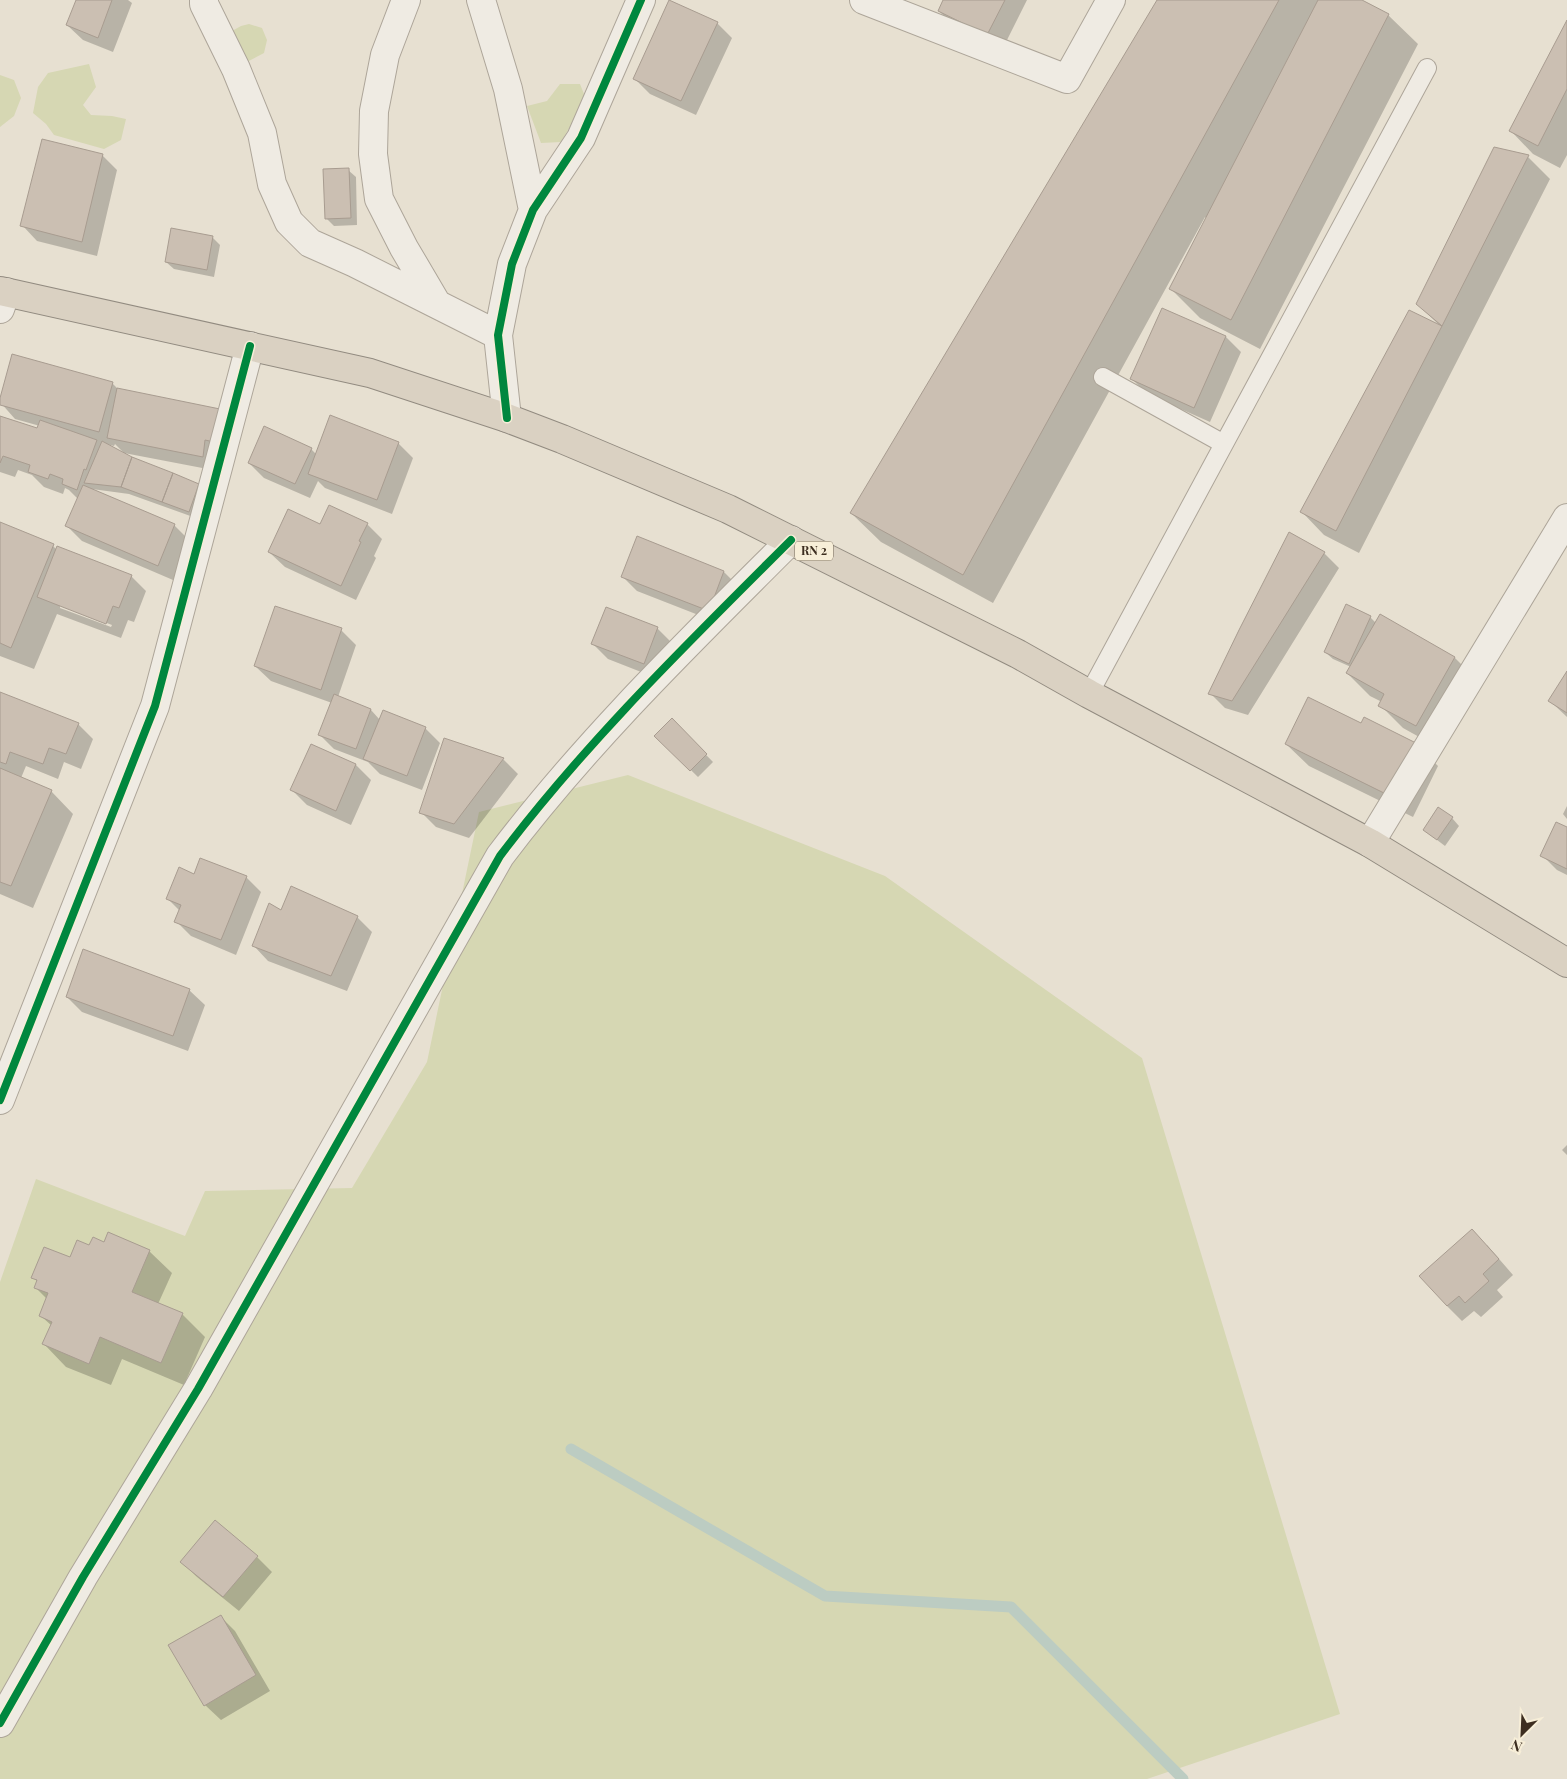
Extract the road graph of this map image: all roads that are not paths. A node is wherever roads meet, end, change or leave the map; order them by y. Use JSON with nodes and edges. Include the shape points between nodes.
{"nodes":[{"id":1,"x":204,"y":0,"type":"edge"},
{"id":2,"x":406,"y":0,"type":"edge"},
{"id":3,"x":481,"y":0,"type":"edge"},
{"id":4,"x":641,"y":0,"type":"edge"},
{"id":5,"x":864,"y":0,"type":"edge"},
{"id":6,"x":1111,"y":0,"type":"edge"},
{"id":7,"x":1427,"y":68,"type":"dead end"},
{"id":8,"x":533,"y":210,"type":"junction"},
{"id":9,"x":2,"y":297,"type":"edge"},
{"id":10,"x":436,"y":304,"type":"junction"},
{"id":11,"x":498,"y":334,"type":"junction"},
{"id":12,"x":250,"y":346,"type":"junction"},
{"id":13,"x":1103,"y":377,"type":"dead end"},
{"id":14,"x":507,"y":418,"type":"junction"},
{"id":15,"x":1224,"y":444,"type":"junction"},
{"id":16,"x":1567,"y":518,"type":"edge"},
{"id":17,"x":791,"y":540,"type":"junction"},
{"id":18,"x":1089,"y":694,"type":"junction"},
{"id":19,"x":1370,"y":843,"type":"junction"},
{"id":20,"x":1567,"y":963,"type":"edge"},
{"id":21,"x":0,"y":1100,"type":"edge"},
{"id":22,"x":0,"y":1723,"type":"edge"}],
"edges":[{"from":1,"to":10,"type":"street","via":[[262,133],[272,184],[290,222],[310,243]]},
{"from":2,"to":10,"type":"street","via":[[385,55],[374,111],[373,154],[379,199]]},
{"from":3,"to":8,"type":"street","via":[[508,89]]},
{"from":4,"to":8,"type":"street","via":[[581,138]]},
{"from":5,"to":6,"type":"street","via":[[1067,79]]},
{"from":7,"to":15,"type":"lane"},
{"from":8,"to":11,"type":"street","via":[[512,264]]},
{"from":9,"to":12,"type":"highway","number":"RN 2"},
{"from":10,"to":11,"type":"street"},
{"from":11,"to":14,"type":"street"},
{"from":12,"to":14,"type":"highway","number":"RN 2","via":[[370,373]]},
{"from":12,"to":21,"type":"street","via":[[155,706]]},
{"from":13,"to":15,"type":"lane"},
{"from":14,"to":17,"type":"highway","number":"RN 2","via":[[562,438]]},
{"from":15,"to":18,"type":"lane"},
{"from":16,"to":19,"type":"street"},
{"from":17,"to":18,"type":"highway","number":"RN 2","via":[[1018,654]]},
{"from":17,"to":22,"type":"street","via":[[552,789],[500,856],[198,1389],[82,1577]]},
{"from":18,"to":19,"type":"highway","number":"RN 2"},
{"from":19,"to":20,"type":"highway","number":"RN 2"}]}
